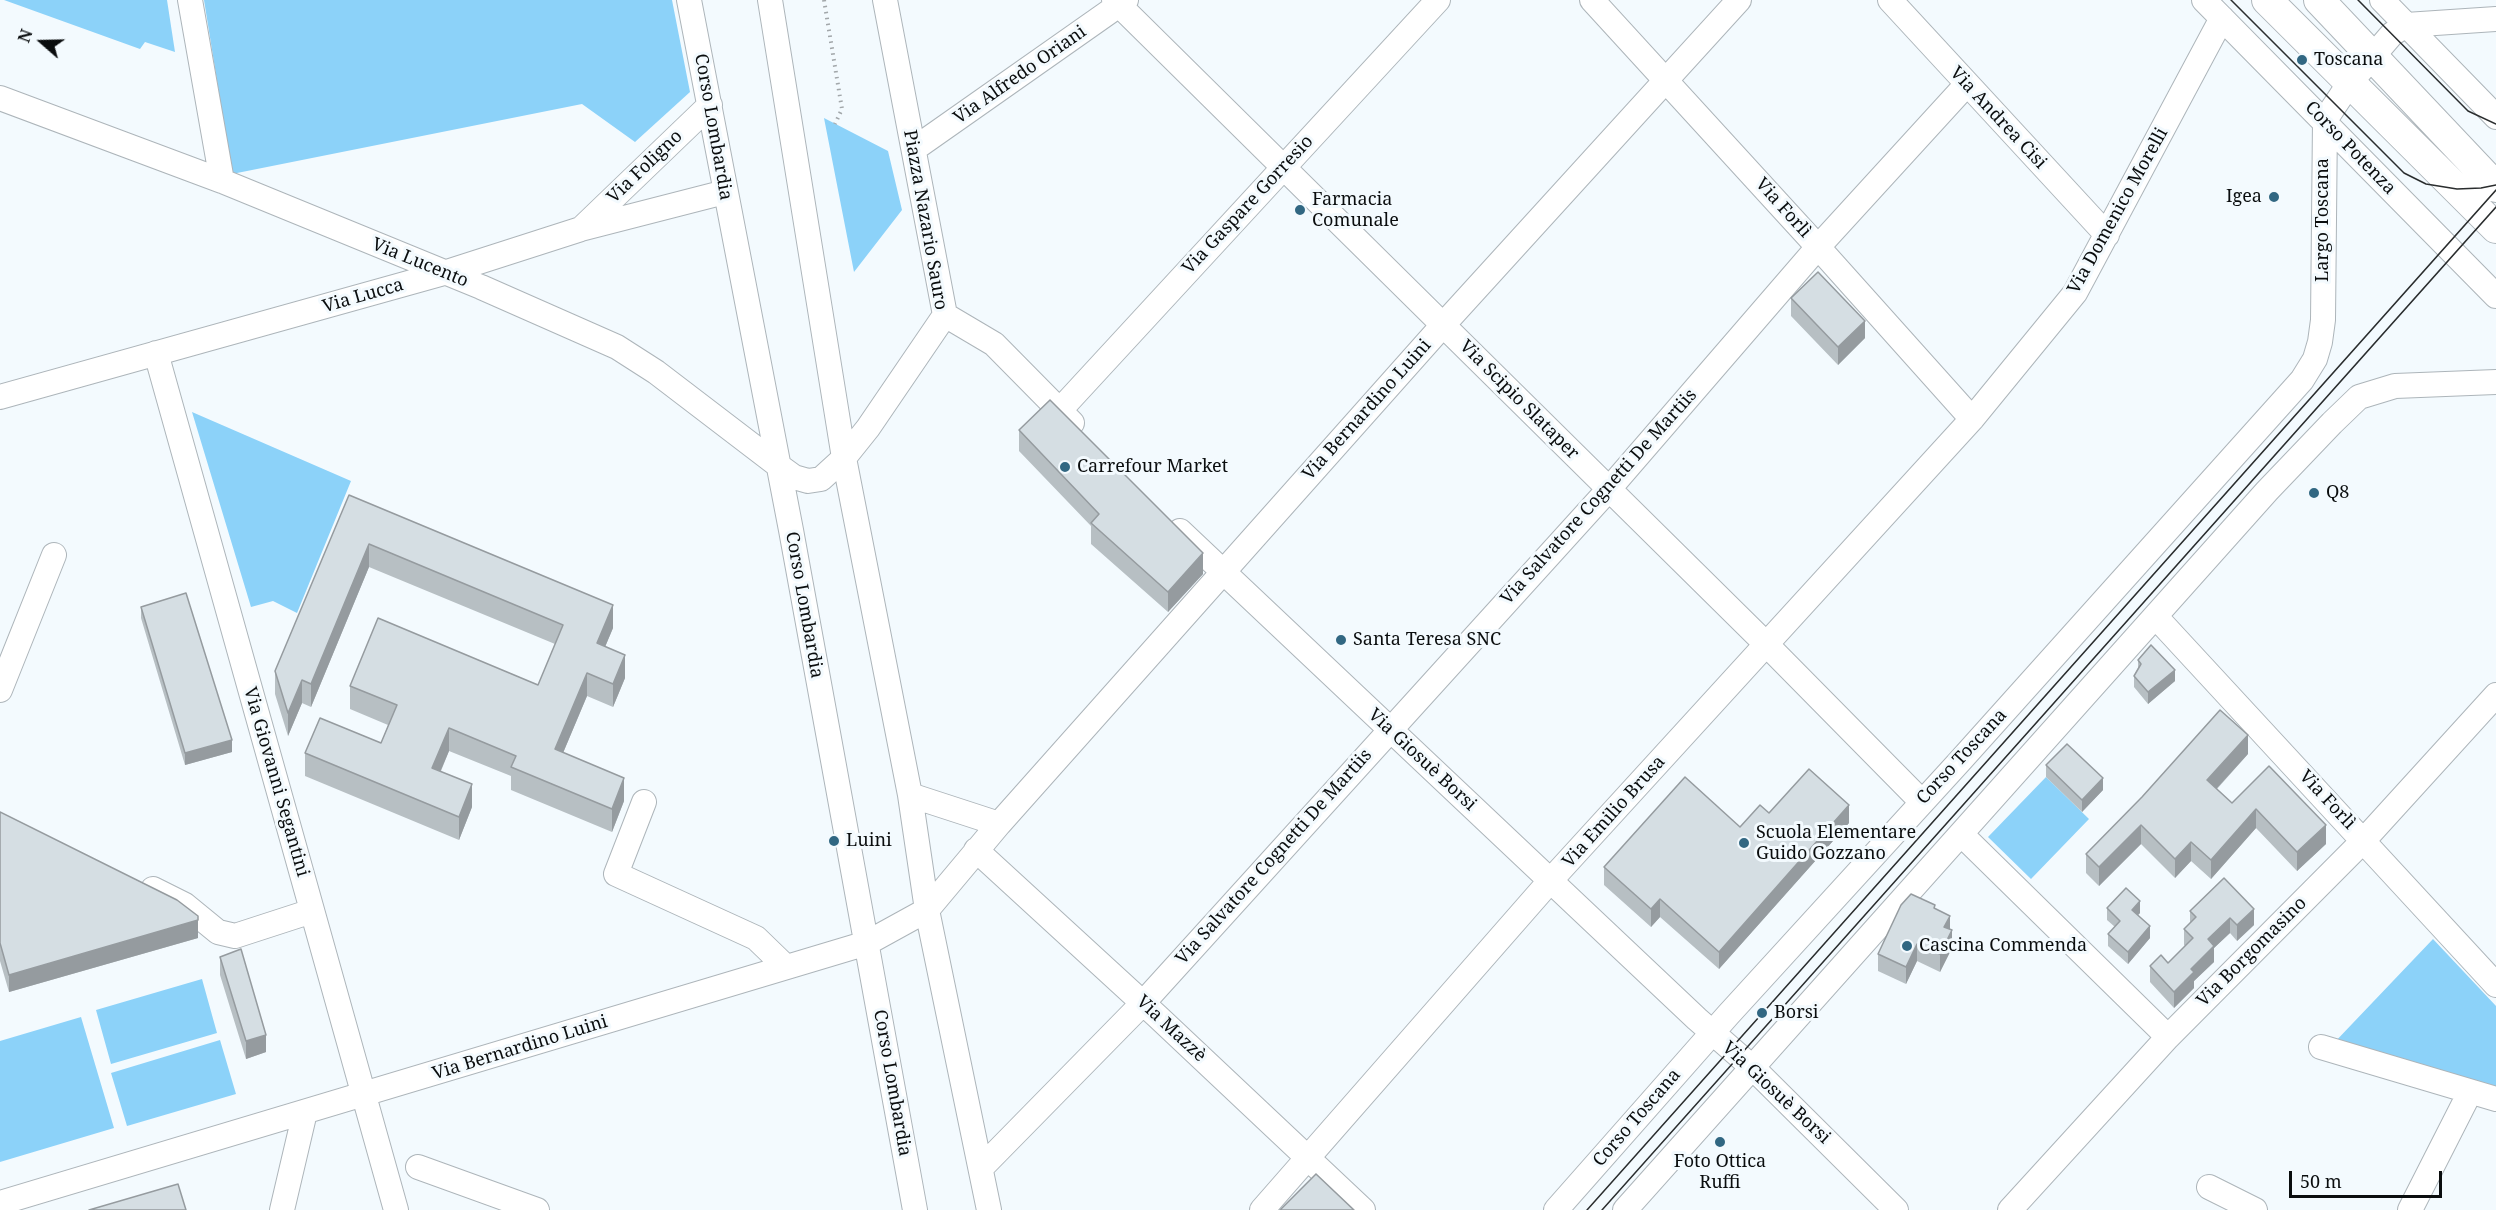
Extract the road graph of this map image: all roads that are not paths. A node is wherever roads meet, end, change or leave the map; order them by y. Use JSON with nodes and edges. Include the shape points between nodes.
{"nodes":[{"id":1,"x":190,"y":0,"type":"edge"},
{"id":2,"x":689,"y":0,"type":"edge"},
{"id":3,"x":770,"y":0,"type":"edge"},
{"id":4,"x":885,"y":0,"type":"edge"},
{"id":5,"x":1438,"y":0,"type":"edge"},
{"id":6,"x":1592,"y":0,"type":"edge"},
{"id":7,"x":1739,"y":0,"type":"edge"},
{"id":8,"x":1890,"y":0,"type":"edge"},
{"id":9,"x":2204,"y":0,"type":"edge"},
{"id":10,"x":2267,"y":0,"type":"edge"},
{"id":11,"x":2319,"y":0,"type":"edge"},
{"id":12,"x":2382,"y":0,"type":"edge"},
{"id":13,"x":1120,"y":2,"type":"edge"},
{"id":14,"x":2222,"y":18,"type":"junction"},
{"id":15,"x":2496,"y":19,"type":"edge"},
{"id":16,"x":2406,"y":25,"type":"junction"},
{"id":17,"x":2373,"y":55,"type":"junction"},
{"id":18,"x":1666,"y":80,"type":"junction"},
{"id":19,"x":1967,"y":84,"type":"junction"},
{"id":20,"x":2349,"y":84,"type":"junction"},
{"id":21,"x":0,"y":98,"type":"edge"},
{"id":22,"x":710,"y":105,"type":"junction"},
{"id":23,"x":2496,"y":117,"type":"edge"},
{"id":24,"x":2325,"y":120,"type":"junction"},
{"id":25,"x":914,"y":149,"type":"junction"},
{"id":26,"x":1283,"y":166,"type":"junction"},
{"id":27,"x":222,"y":181,"type":"junction"},
{"id":28,"x":2496,"y":187,"type":"edge"},
{"id":29,"x":724,"y":192,"type":"junction"},
{"id":30,"x":2496,"y":228,"type":"edge"},
{"id":31,"x":581,"y":229,"type":"junction"},
{"id":32,"x":2107,"y":235,"type":"junction"},
{"id":33,"x":1818,"y":247,"type":"junction"},
{"id":34,"x":444,"y":273,"type":"junction"},
{"id":35,"x":2496,"y":296,"type":"edge"},
{"id":36,"x":945,"y":315,"type":"junction"},
{"id":37,"x":2323,"y":320,"type":"joint"},
{"id":38,"x":1443,"y":325,"type":"junction"},
{"id":39,"x":617,"y":347,"type":"joint"},
{"id":40,"x":156,"y":353,"type":"junction"},
{"id":41,"x":2496,"y":382,"type":"edge"},
{"id":42,"x":0,"y":397,"type":"edge"},
{"id":43,"x":1060,"y":410,"type":"junction"},
{"id":44,"x":1972,"y":419,"type":"junction"},
{"id":45,"x":1084,"y":435,"type":"edge"},
{"id":46,"x":844,"y":458,"type":"junction"},
{"id":47,"x":779,"y":466,"type":"junction"},
{"id":48,"x":1609,"y":489,"type":"junction"},
{"id":49,"x":1166,"y":516,"type":"edge"},
{"id":50,"x":54,"y":555,"type":"dead end"},
{"id":51,"x":1222,"y":573,"type":"junction"},
{"id":52,"x":2156,"y":617,"type":"junction"},
{"id":53,"x":1767,"y":645,"type":"junction"},
{"id":54,"x":0,"y":690,"type":"edge"},
{"id":55,"x":2496,"y":695,"type":"edge"},
{"id":56,"x":1389,"y":729,"type":"junction"},
{"id":57,"x":910,"y":795,"type":"junction"},
{"id":58,"x":644,"y":802,"type":"dead end"},
{"id":59,"x":1922,"y":802,"type":"junction"},
{"id":60,"x":999,"y":824,"type":"junction"},
{"id":61,"x":1960,"y":834,"type":"junction"},
{"id":62,"x":2364,"y":840,"type":"junction"},
{"id":63,"x":976,"y":850,"type":"junction"},
{"id":64,"x":134,"y":879,"type":"edge"},
{"id":65,"x":1550,"y":881,"type":"junction"},
{"id":66,"x":927,"y":910,"type":"junction"},
{"id":67,"x":312,"y":911,"type":"junction"},
{"id":68,"x":867,"y":943,"type":"junction"},
{"id":69,"x":786,"y":967,"type":"junction"},
{"id":70,"x":2496,"y":985,"type":"edge"},
{"id":71,"x":1143,"y":1003,"type":"junction"},
{"id":72,"x":1712,"y":1033,"type":"junction"},
{"id":73,"x":2168,"y":1037,"type":"junction"},
{"id":74,"x":2321,"y":1047,"type":"dead end"},
{"id":75,"x":1753,"y":1068,"type":"junction"},
{"id":76,"x":2470,"y":1092,"type":"junction"},
{"id":77,"x":364,"y":1095,"type":"junction"},
{"id":78,"x":2496,"y":1099,"type":"edge"},
{"id":79,"x":305,"y":1112,"type":"junction"},
{"id":80,"x":1308,"y":1159,"type":"junction"},
{"id":81,"x":418,"y":1167,"type":"dead end"},
{"id":82,"x":981,"y":1168,"type":"junction"},
{"id":83,"x":2209,"y":1187,"type":"dead end"},
{"id":84,"x":0,"y":1203,"type":"edge"},
{"id":85,"x":2415,"y":1208,"type":"edge"},
{"id":86,"x":282,"y":1210,"type":"edge"},
{"id":87,"x":396,"y":1210,"type":"edge"},
{"id":88,"x":537,"y":1210,"type":"edge"},
{"id":89,"x":915,"y":1210,"type":"edge"},
{"id":90,"x":989,"y":1210,"type":"edge"},
{"id":91,"x":1262,"y":1210,"type":"edge"},
{"id":92,"x":1363,"y":1210,"type":"edge"},
{"id":93,"x":1556,"y":1210,"type":"edge"},
{"id":94,"x":1625,"y":1210,"type":"edge"},
{"id":95,"x":1896,"y":1210,"type":"edge"},
{"id":96,"x":2010,"y":1210,"type":"edge"},
{"id":97,"x":2254,"y":1210,"type":"edge"}],
"edges":[{"from":1,"to":27,"type":"street"},
{"from":2,"to":22,"type":"street","name":"Corso Lombardia"},
{"from":3,"to":46,"type":"street"},
{"from":4,"to":25,"type":"street","name":"Piazza Nazario Sauro"},
{"from":5,"to":26,"type":"street","name":"Via Gaspare Gorresio"},
{"from":6,"to":18,"type":"street","name":"Via Forlì"},
{"from":7,"to":18,"type":"street","name":"Via Bernardino Luini"},
{"from":8,"to":19,"type":"street","name":"Via Andrea Cisi"},
{"from":9,"to":14,"type":"street","name":"Corso Potenza"},
{"from":10,"to":20,"type":"main road"},
{"from":11,"to":17,"type":"main road"},
{"from":12,"to":16,"type":"street"},
{"from":13,"to":25,"type":"street","name":"Via Alfredo Oriani"},
{"from":13,"to":26,"type":"street","name":"Via Scipio Slataper"},
{"from":14,"to":24,"type":"street","name":"Corso Potenza"},
{"from":14,"to":32,"type":"street","name":"Via Domenico Morelli"},
{"from":15,"to":16,"type":"street"},
{"from":16,"to":17,"type":"street","via":[[2391,34]]},
{"from":16,"to":23,"type":"street"},
{"from":17,"to":20,"type":"street"},
{"from":17,"to":28,"type":"main road"},
{"from":18,"to":33,"type":"street","name":"Via Forlì"},
{"from":18,"to":38,"type":"street","name":"Via Bernardino Luini"},
{"from":19,"to":32,"type":"street","name":"Via Andrea Cisi"},
{"from":19,"to":33,"type":"street","name":"Via Salvatore Cognetti De Martiis"},
{"from":20,"to":24,"type":"street"},
{"from":20,"to":30,"type":"main road"},
{"from":21,"to":27,"type":"street","name":"Via Lucento"},
{"from":22,"to":29,"type":"street","name":"Corso Lombardia"},
{"from":22,"to":31,"type":"street","name":"Via Foligno"},
{"from":24,"to":35,"type":"street","name":"Corso Potenza"},
{"from":24,"to":37,"type":"street","name":"Largo Toscana"},
{"from":25,"to":36,"type":"street","name":"Piazza Nazario Sauro"},
{"from":26,"to":38,"type":"street","name":"Via Scipio Slataper"},
{"from":26,"to":43,"type":"street","name":"Via Gaspare Gorresio"},
{"from":27,"to":34,"type":"street","name":"Via Lucento"},
{"from":29,"to":31,"type":"street","name":"Via Lucca"},
{"from":29,"to":47,"type":"street","name":"Corso Lombardia"},
{"from":31,"to":34,"type":"street","name":"Via Lucca"},
{"from":32,"to":44,"type":"street","name":"Via Domenico Morelli","via":[[2075,292]]},
{"from":33,"to":44,"type":"street","name":"Via Forlì"},
{"from":33,"to":48,"type":"street","name":"Via Salvatore Cognetti De Martiis"},
{"from":34,"to":39,"type":"street","name":"Via Lucento"},
{"from":34,"to":40,"type":"street","name":"Via Lucca"},
{"from":36,"to":43,"type":"street","via":[[994,344]]},
{"from":36,"to":46,"type":"street","name":"Piazza Nazario Sauro"},
{"from":37,"to":59,"type":"street","name":"Corso Toscana","via":[[2315,359],[2302,380]]},
{"from":38,"to":48,"type":"street","name":"Via Scipio Slataper"},
{"from":38,"to":51,"type":"street","name":"Via Bernardino Luini"},
{"from":39,"to":47,"type":"street","name":"Piazza Nazario Sauro"},
{"from":40,"to":42,"type":"street","name":"Via Lucca"},
{"from":40,"to":67,"type":"street","name":"Via Giovanni Segantini"},
{"from":41,"to":52,"type":"street","via":[[2395,386],[2359,397],[2268,491]]},
{"from":43,"to":45,"type":"street"},
{"from":44,"to":53,"type":"street","name":"Via Emilio Brusa"},
{"from":46,"to":47,"type":"street","name":"Piazza Nazario Sauro","via":[[821,479],[808,481]]},
{"from":46,"to":57,"type":"street"},
{"from":47,"to":68,"type":"street","name":"Corso Lombardia"},
{"from":48,"to":53,"type":"street","name":"Via Scipio Slataper"},
{"from":48,"to":56,"type":"street","name":"Via Salvatore Cognetti De Martiis"},
{"from":49,"to":51,"type":"street","name":"Via Giosuè Borsi"},
{"from":50,"to":54,"type":"street"},
{"from":51,"to":56,"type":"street","name":"Via Giosuè Borsi"},
{"from":51,"to":60,"type":"street","name":"Via Bernardino Luini"},
{"from":52,"to":61,"type":"street"},
{"from":52,"to":62,"type":"street","name":"Via Forlì"},
{"from":53,"to":59,"type":"street","name":"Via Scipio Slataper"},
{"from":53,"to":65,"type":"street","name":"Via Emilio Brusa"},
{"from":55,"to":62,"type":"street","name":"Via Borgomasino"},
{"from":56,"to":65,"type":"street","name":"Via Giosuè Borsi"},
{"from":56,"to":71,"type":"street","name":"Via Salvatore Cognetti De Martiis"},
{"from":57,"to":60,"type":"street"},
{"from":57,"to":66,"type":"street"},
{"from":58,"to":69,"type":"street","via":[[616,874],[756,939]]},
{"from":59,"to":72,"type":"street","name":"Corso Toscana"},
{"from":60,"to":63,"type":"street","name":"Via Bernardino Luini"},
{"from":61,"to":73,"type":"street"},
{"from":61,"to":75,"type":"street"},
{"from":62,"to":70,"type":"street","name":"Via Forlì"},
{"from":62,"to":73,"type":"street","name":"Via Borgomasino"},
{"from":63,"to":66,"type":"street","name":"Via Bernardino Luini"},
{"from":63,"to":71,"type":"street","name":"Via Mazzè"},
{"from":64,"to":67,"type":"street","via":[[185,905],[218,932],[235,936]]},
{"from":65,"to":72,"type":"street","name":"Via Giosuè Borsi"},
{"from":65,"to":80,"type":"street","name":"Via Emilio Brusa"},
{"from":66,"to":68,"type":"street","name":"Via Bernardino Luini"},
{"from":66,"to":82,"type":"street"},
{"from":67,"to":77,"type":"street","name":"Via Giovanni Segantini"},
{"from":68,"to":69,"type":"street","name":"Via Bernardino Luini"},
{"from":68,"to":89,"type":"street","name":"Corso Lombardia"},
{"from":69,"to":77,"type":"street","name":"Via Bernardino Luini"},
{"from":71,"to":80,"type":"street","name":"Via Mazzè"},
{"from":71,"to":82,"type":"street","name":"Via Salvatore Cognetti De Martiis"},
{"from":72,"to":75,"type":"street","name":"Via Giosuè Borsi"},
{"from":72,"to":93,"type":"street","name":"Corso Toscana"},
{"from":73,"to":96,"type":"street","name":"Via Borgomasino"},
{"from":74,"to":76,"type":"street"},
{"from":75,"to":94,"type":"street"},
{"from":75,"to":95,"type":"street","name":"Via Giosuè Borsi"},
{"from":76,"to":78,"type":"street"},
{"from":76,"to":85,"type":"street"},
{"from":77,"to":79,"type":"street","name":"Via Bernardino Luini"},
{"from":77,"to":87,"type":"street","name":"Via Giovanni Segantini"},
{"from":79,"to":84,"type":"street","name":"Via Bernardino Luini"},
{"from":79,"to":86,"type":"street"},
{"from":80,"to":91,"type":"street","name":"Via Emilio Brusa"},
{"from":80,"to":92,"type":"street","name":"Via Mazzè"},
{"from":81,"to":88,"type":"street"},
{"from":82,"to":90,"type":"street"},
{"from":83,"to":97,"type":"street"}]}
